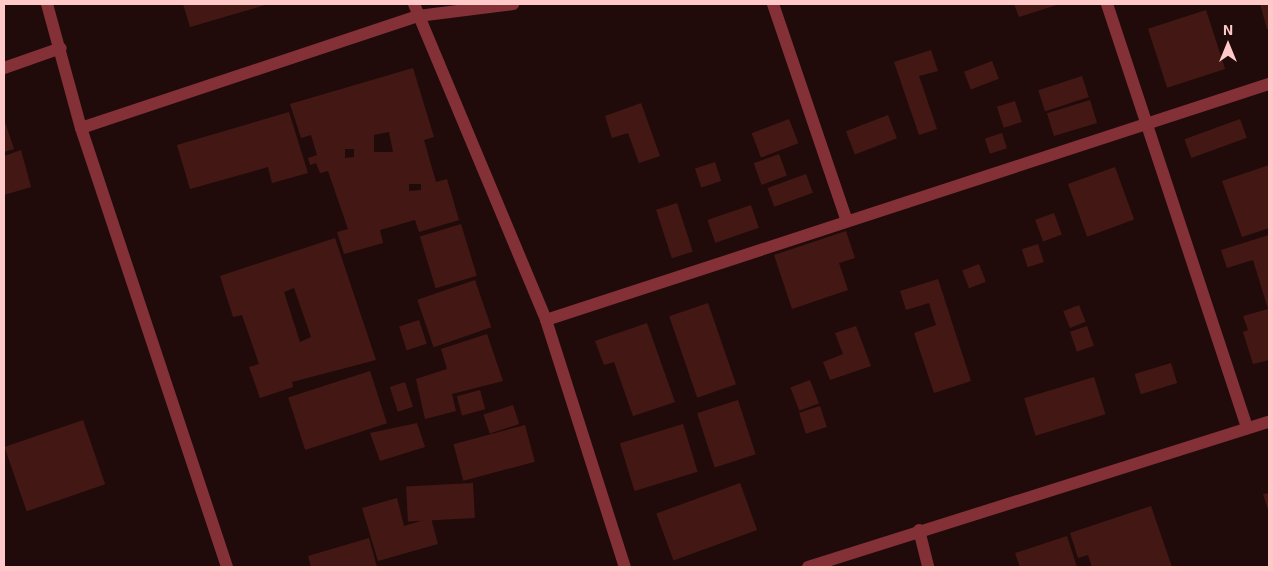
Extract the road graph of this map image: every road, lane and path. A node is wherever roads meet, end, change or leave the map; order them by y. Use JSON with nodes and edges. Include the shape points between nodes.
{"nodes":[{"id":1,"x":47,"y":4,"type":"edge"},
{"id":2,"x":414,"y":4,"type":"edge"},
{"id":3,"x":513,"y":4,"type":"edge"},
{"id":4,"x":773,"y":4,"type":"edge"},
{"id":5,"x":1107,"y":4,"type":"edge"},
{"id":6,"x":418,"y":16,"type":"junction"},
{"id":7,"x":61,"y":48,"type":"junction"},
{"id":8,"x":4,"y":68,"type":"edge"},
{"id":9,"x":1269,"y":84,"type":"edge"},
{"id":10,"x":1148,"y":123,"type":"junction"},
{"id":11,"x":81,"y":128,"type":"junction"},
{"id":12,"x":847,"y":221,"type":"junction"},
{"id":13,"x":546,"y":320,"type":"junction"},
{"id":14,"x":1269,"y":422,"type":"edge"},
{"id":15,"x":1247,"y":428,"type":"junction"},
{"id":16,"x":919,"y":530,"type":"junction"},
{"id":17,"x":227,"y":567,"type":"edge"},
{"id":18,"x":625,"y":567,"type":"edge"},
{"id":19,"x":808,"y":567,"type":"edge"},
{"id":20,"x":928,"y":567,"type":"edge"}],
"edges":[{"from":1,"to":7,"type":"street"},
{"from":2,"to":6,"type":"street"},
{"from":3,"to":6,"type":"street"},
{"from":4,"to":12,"type":"street"},
{"from":5,"to":10,"type":"street"},
{"from":6,"to":11,"type":"street"},
{"from":6,"to":13,"type":"street"},
{"from":7,"to":8,"type":"street"},
{"from":7,"to":11,"type":"street"},
{"from":9,"to":10,"type":"street"},
{"from":10,"to":12,"type":"street"},
{"from":10,"to":15,"type":"street"},
{"from":11,"to":17,"type":"street"},
{"from":12,"to":13,"type":"street"},
{"from":13,"to":18,"type":"street"},
{"from":14,"to":15,"type":"street"},
{"from":15,"to":16,"type":"street"},
{"from":16,"to":19,"type":"street"},
{"from":16,"to":20,"type":"street"}]}
